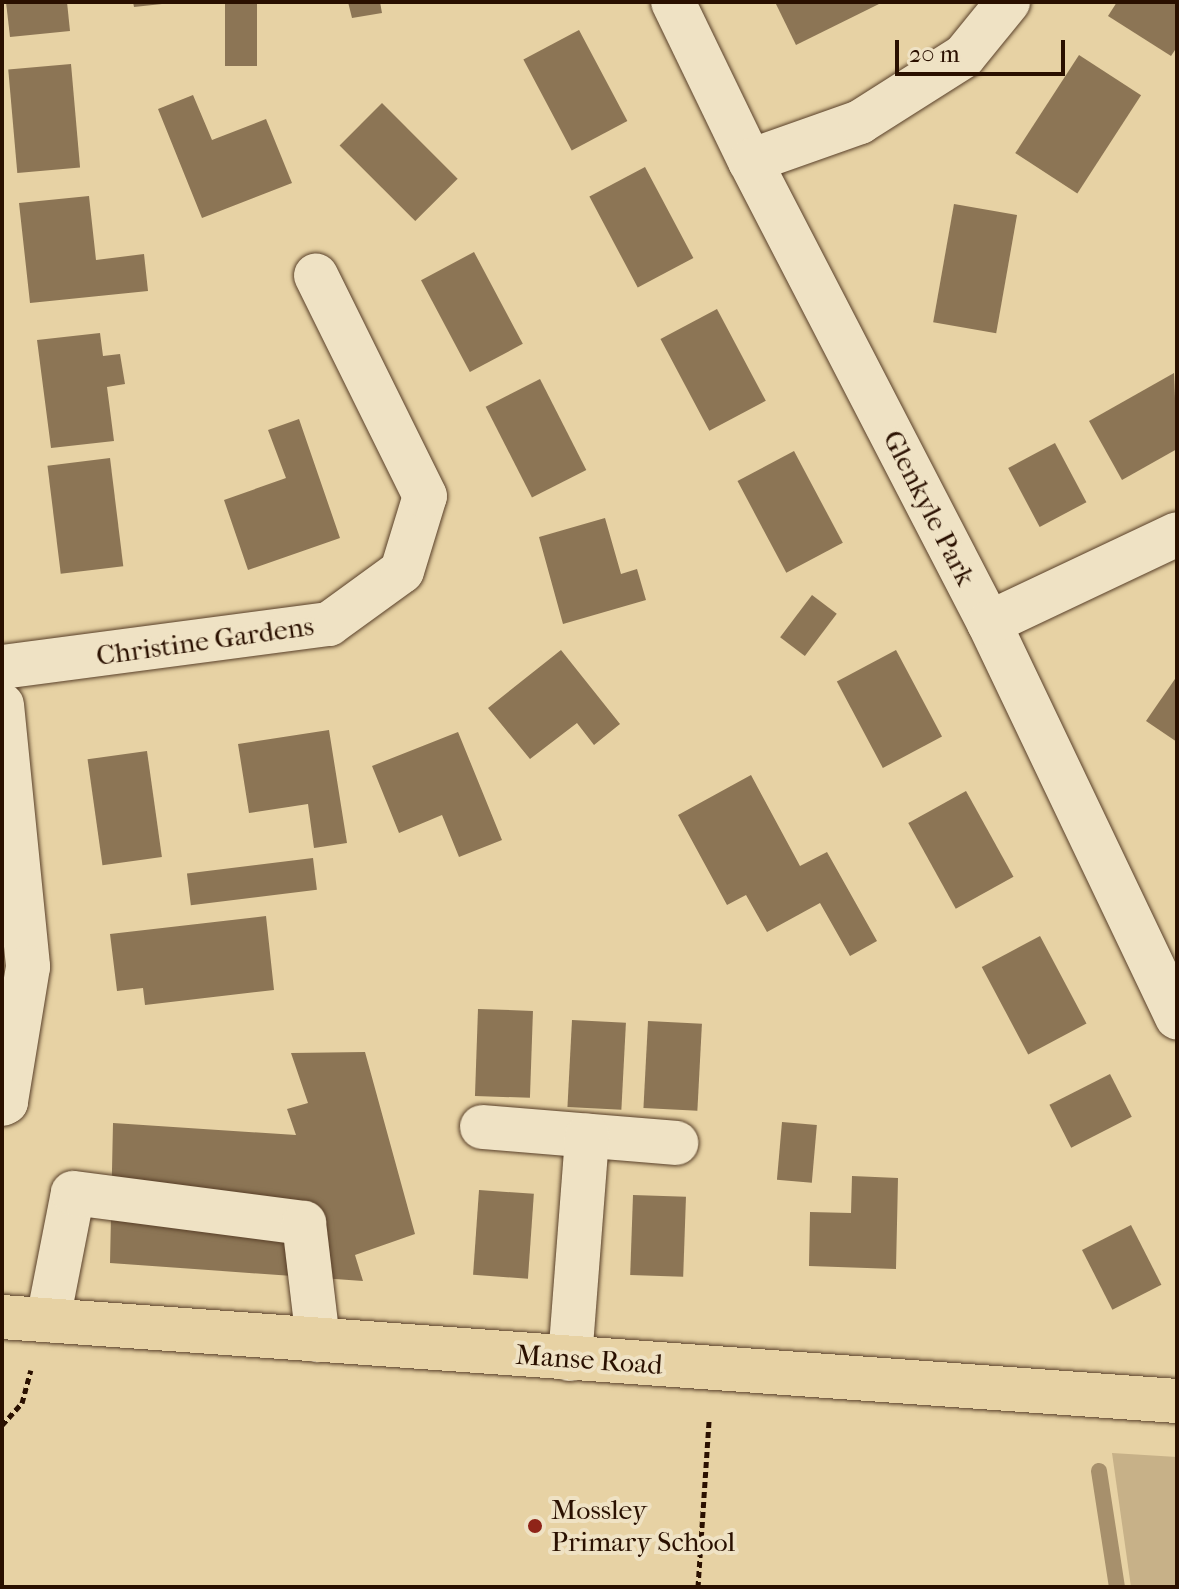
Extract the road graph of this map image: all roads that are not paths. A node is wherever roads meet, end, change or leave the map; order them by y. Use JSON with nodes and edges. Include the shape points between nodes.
{"nodes":[{"id":1,"x":673,"y":2,"type":"edge"},
{"id":2,"x":1008,"y":2,"type":"edge"},
{"id":3,"x":750,"y":161,"type":"junction"},
{"id":4,"x":316,"y":275,"type":"dead end"},
{"id":5,"x":1177,"y":534,"type":"edge"},
{"id":6,"x":989,"y":623,"type":"junction"},
{"id":7,"x":2,"y":667,"type":"edge"},
{"id":8,"x":2,"y":705,"type":"edge"},
{"id":9,"x":1177,"y":1017,"type":"edge"},
{"id":10,"x":2,"y":1104,"type":"edge"},
{"id":11,"x":482,"y":1127,"type":"dead end"},
{"id":12,"x":587,"y":1136,"type":"junction"},
{"id":13,"x":676,"y":1143,"type":"dead end"},
{"id":14,"x":2,"y":1317,"type":"edge"},
{"id":15,"x":48,"y":1320,"type":"junction"},
{"id":16,"x":318,"y":1340,"type":"junction"},
{"id":17,"x":570,"y":1359,"type":"junction"},
{"id":18,"x":1177,"y":1401,"type":"edge"}],
"edges":[{"from":1,"to":3,"type":"street","name":"Glenkyle Park"},
{"from":2,"to":3,"type":"street","via":[[964,56],[860,122]]},
{"from":3,"to":6,"type":"street","name":"Glenkyle Park"},
{"from":4,"to":7,"type":"street","name":"Christine Gardens","via":[[425,496],[402,571],[329,624]]},
{"from":5,"to":6,"type":"street"},
{"from":6,"to":9,"type":"street","name":"Glenkyle Park"},
{"from":8,"to":10,"type":"street","via":[[28,967]]},
{"from":11,"to":12,"type":"street"},
{"from":12,"to":13,"type":"street"},
{"from":12,"to":17,"type":"street"},
{"from":14,"to":15,"type":"main road","name":"Manse Road"},
{"from":15,"to":16,"type":"main road","name":"Manse Road"},
{"from":15,"to":16,"type":"street","via":[[73,1193],[304,1223]]},
{"from":16,"to":17,"type":"main road","name":"Manse Road"},
{"from":17,"to":18,"type":"main road","name":"Manse Road"}]}
